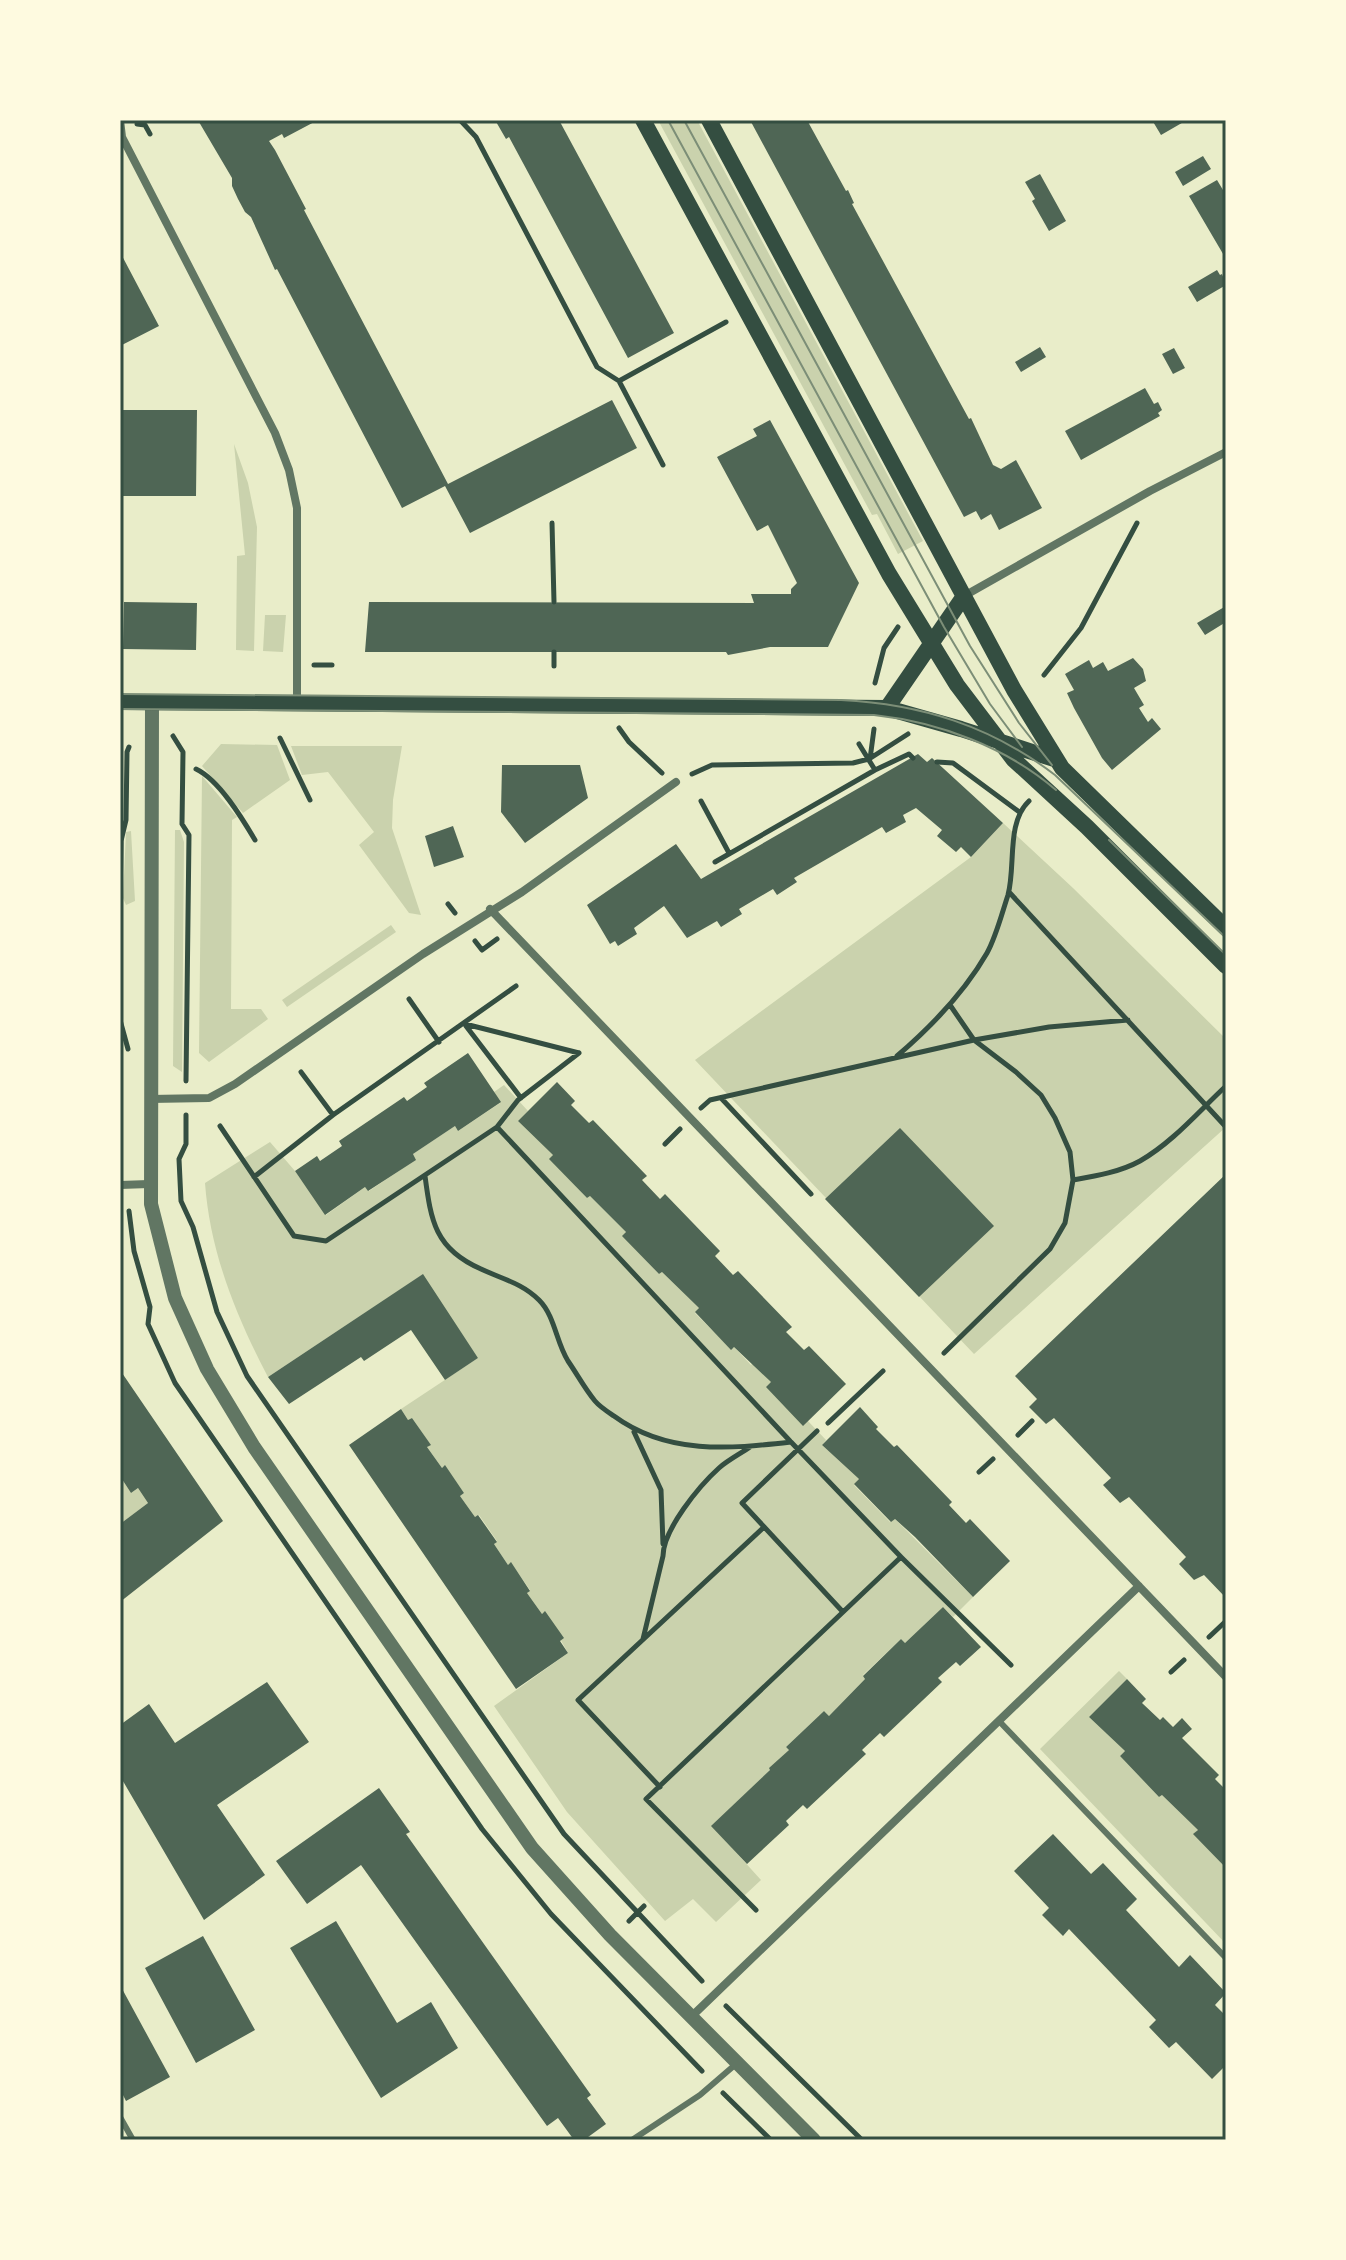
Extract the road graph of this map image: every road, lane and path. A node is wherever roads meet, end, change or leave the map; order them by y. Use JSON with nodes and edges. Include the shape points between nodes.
{"nodes":[{"id":1,"x":120,"y":120,"type":"edge"},
{"id":2,"x":460,"y":120,"type":"edge"},
{"id":3,"x":643,"y":120,"type":"edge"},
{"id":4,"x":709,"y":120,"type":"edge"},
{"id":5,"x":726,"y":322,"type":"dead end"},
{"id":6,"x":619,"y":381,"type":"junction"},
{"id":7,"x":1226,"y":452,"type":"edge"},
{"id":8,"x":663,"y":465,"type":"dead end"},
{"id":9,"x":552,"y":523,"type":"dead end"},
{"id":10,"x":1137,"y":523,"type":"dead end"},
{"id":11,"x":964,"y":596,"type":"junction"},
{"id":12,"x":554,"y":602,"type":"dead end"},
{"id":13,"x":893,"y":632,"type":"dead end"},
{"id":14,"x":932,"y":646,"type":"junction"},
{"id":15,"x":554,"y":652,"type":"dead end"},
{"id":16,"x":554,"y":666,"type":"dead end"},
{"id":17,"x":877,"y":668,"type":"dead end"},
{"id":18,"x":1044,"y":675,"type":"dead end"},
{"id":19,"x":120,"y":702,"type":"edge"},
{"id":20,"x":152,"y":702,"type":"junction"},
{"id":21,"x":297,"y":704,"type":"junction"},
{"id":22,"x":607,"y":707,"type":"junction"},
{"id":23,"x":887,"y":708,"type":"junction"},
{"id":24,"x":874,"y":736,"type":"dead end"},
{"id":25,"x":280,"y":738,"type":"dead end"},
{"id":26,"x":997,"y":741,"type":"junction"},
{"id":27,"x":897,"y":743,"type":"dead end"},
{"id":28,"x":859,"y":744,"type":"dead end"},
{"id":29,"x":913,"y":758,"type":"dead end"},
{"id":30,"x":869,"y":759,"type":"junction"},
{"id":31,"x":1057,"y":760,"type":"junction"},
{"id":32,"x":937,"y":762,"type":"dead end"},
{"id":33,"x":127,"y":766,"type":"dead end"},
{"id":34,"x":196,"y":769,"type":"dead end"},
{"id":35,"x":875,"y":770,"type":"junction"},
{"id":36,"x":183,"y":771,"type":"dead end"},
{"id":37,"x":676,"y":782,"type":"junction"},
{"id":38,"x":310,"y":800,"type":"dead end"},
{"id":39,"x":701,"y":801,"type":"dead end"},
{"id":40,"x":255,"y":840,"type":"dead end"},
{"id":41,"x":729,"y":853,"type":"junction"},
{"id":42,"x":715,"y":862,"type":"dead end"},
{"id":43,"x":1009,"y":892,"type":"junction"},
{"id":44,"x":120,"y":905,"type":"edge"},
{"id":45,"x":490,"y":909,"type":"junction"},
{"id":46,"x":1226,"y":928,"type":"edge"},
{"id":47,"x":1226,"y":966,"type":"edge"},
{"id":48,"x":516,"y":986,"type":"dead end"},
{"id":49,"x":409,"y":999,"type":"dead end"},
{"id":50,"x":950,"y":1005,"type":"junction"},
{"id":51,"x":1128,"y":1020,"type":"junction"},
{"id":52,"x":464,"y":1023,"type":"junction"},
{"id":53,"x":974,"y":1040,"type":"junction"},
{"id":54,"x":439,"y":1042,"type":"junction"},
{"id":55,"x":897,"y":1056,"type":"junction"},
{"id":56,"x":301,"y":1072,"type":"dead end"},
{"id":57,"x":1226,"y":1086,"type":"edge"},
{"id":58,"x":720,"y":1097,"type":"junction"},
{"id":59,"x":521,"y":1098,"type":"junction"},
{"id":60,"x":150,"y":1099,"type":"junction"},
{"id":61,"x":186,"y":1099,"type":"junction"},
{"id":62,"x":1206,"y":1105,"type":"junction"},
{"id":63,"x":333,"y":1115,"type":"junction"},
{"id":64,"x":691,"y":1119,"type":"junction"},
{"id":65,"x":220,"y":1126,"type":"dead end"},
{"id":66,"x":497,"y":1127,"type":"junction"},
{"id":67,"x":1226,"y":1127,"type":"edge"},
{"id":68,"x":425,"y":1176,"type":"junction"},
{"id":69,"x":254,"y":1177,"type":"junction"},
{"id":70,"x":1073,"y":1180,"type":"junction"},
{"id":71,"x":149,"y":1184,"type":"junction"},
{"id":72,"x":120,"y":1185,"type":"edge"},
{"id":73,"x":811,"y":1194,"type":"dead end"},
{"id":74,"x":944,"y":1353,"type":"dead end"},
{"id":75,"x":883,"y":1371,"type":"dead end"},
{"id":76,"x":828,"y":1423,"type":"dead end"},
{"id":77,"x":634,"y":1431,"type":"junction"},
{"id":78,"x":817,"y":1431,"type":"dead end"},
{"id":79,"x":791,"y":1442,"type":"junction"},
{"id":80,"x":751,"y":1446,"type":"junction"},
{"id":81,"x":798,"y":1449,"type":"junction"},
{"id":82,"x":764,"y":1527,"type":"junction"},
{"id":83,"x":663,"y":1545,"type":"junction"},
{"id":84,"x":901,"y":1557,"type":"junction"},
{"id":85,"x":1139,"y":1586,"type":"junction"},
{"id":86,"x":843,"y":1612,"type":"junction"},
{"id":87,"x":642,"y":1640,"type":"junction"},
{"id":88,"x":1011,"y":1665,"type":"dead end"},
{"id":89,"x":1226,"y":1677,"type":"edge"},
{"id":90,"x":999,"y":1721,"type":"junction"},
{"id":91,"x":660,"y":1787,"type":"junction"},
{"id":92,"x":644,"y":1906,"type":"dead end"},
{"id":93,"x":756,"y":1910,"type":"dead end"},
{"id":94,"x":637,"y":1913,"type":"junction"},
{"id":95,"x":629,"y":1921,"type":"dead end"},
{"id":96,"x":1226,"y":1958,"type":"edge"},
{"id":97,"x":714,"y":1994,"type":"junction"},
{"id":98,"x":691,"y":2017,"type":"junction"},
{"id":99,"x":736,"y":2064,"type":"junction"},
{"id":100,"x":120,"y":2117,"type":"edge"},
{"id":101,"x":133,"y":2140,"type":"edge"},
{"id":102,"x":632,"y":2140,"type":"edge"},
{"id":103,"x":814,"y":2140,"type":"edge"},
{"id":104,"x":862,"y":2140,"type":"edge"}],
"edges":[{"from":1,"to":21,"type":"street","via":[[122,137],[275,433],[289,470],[299,542]]},
{"from":2,"to":6,"type":"path","via":[[476,137],[597,367]]},
{"from":3,"to":14,"type":"main road"},
{"from":4,"to":11,"type":"main road"},
{"from":5,"to":6,"type":"path"},
{"from":6,"to":8,"type":"path"},
{"from":7,"to":11,"type":"street"},
{"from":9,"to":12,"type":"path"},
{"from":10,"to":18,"type":"path","via":[[1081,628]]},
{"from":11,"to":14,"type":"main road"},
{"from":11,"to":31,"type":"main road"},
{"from":13,"to":17,"type":"path"},
{"from":14,"to":23,"type":"main road"},
{"from":14,"to":26,"type":"main road"},
{"from":15,"to":16,"type":"path"},
{"from":19,"to":20,"type":"main road"},
{"from":20,"to":21,"type":"main road"},
{"from":20,"to":60,"type":"street"},
{"from":21,"to":22,"type":"main road"},
{"from":22,"to":23,"type":"main road"},
{"from":22,"to":37,"type":"path","via":[[629,742]]},
{"from":23,"to":26,"type":"main road"},
{"from":24,"to":30,"type":"path"},
{"from":25,"to":38,"type":"path"},
{"from":26,"to":31,"type":"main road"},
{"from":26,"to":47,"type":"main road"},
{"from":27,"to":30,"type":"path"},
{"from":28,"to":30,"type":"path"},
{"from":29,"to":35,"type":"path","via":[[909,754]]},
{"from":30,"to":35,"type":"path"},
{"from":30,"to":37,"type":"path","via":[[712,765]]},
{"from":31,"to":46,"type":"main road"},
{"from":32,"to":43,"type":"path","via":[[953,763],[1018,811]]},
{"from":33,"to":44,"type":"path"},
{"from":34,"to":40,"type":"path","via":[[240,814]]},
{"from":35,"to":41,"type":"path"},
{"from":36,"to":61,"type":"path","via":[[182,824],[189,835]]},
{"from":37,"to":45,"type":"street","via":[[522,892]]},
{"from":39,"to":41,"type":"path"},
{"from":41,"to":42,"type":"path"},
{"from":43,"to":50,"type":"path","via":[[988,952]]},
{"from":43,"to":51,"type":"path"},
{"from":45,"to":61,"type":"street","via":[[235,1084],[209,1098]]},
{"from":45,"to":64,"type":"street"},
{"from":48,"to":52,"type":"path"},
{"from":49,"to":54,"type":"path"},
{"from":50,"to":53,"type":"path"},
{"from":50,"to":55,"type":"path"},
{"from":51,"to":53,"type":"path"},
{"from":51,"to":62,"type":"path"},
{"from":52,"to":54,"type":"path"},
{"from":52,"to":59,"type":"path"},
{"from":52,"to":59,"type":"path","via":[[579,1053]]},
{"from":53,"to":55,"type":"path"},
{"from":53,"to":70,"type":"path","via":[[1041,1095],[1070,1152]]},
{"from":54,"to":63,"type":"path"},
{"from":55,"to":58,"type":"path"},
{"from":56,"to":63,"type":"path"},
{"from":57,"to":62,"type":"path"},
{"from":58,"to":64,"type":"path"},
{"from":58,"to":73,"type":"path"},
{"from":59,"to":66,"type":"path"},
{"from":60,"to":61,"type":"street"},
{"from":60,"to":71,"type":"street"},
{"from":61,"to":94,"type":"path","via":[[186,1144],[179,1159],[181,1201],[217,1312],[247,1376],[564,1834]]},
{"from":62,"to":67,"type":"path"},
{"from":62,"to":70,"type":"path","via":[[1139,1161]]},
{"from":63,"to":69,"type":"path"},
{"from":64,"to":85,"type":"street"},
{"from":65,"to":69,"type":"path"},
{"from":66,"to":68,"type":"path"},
{"from":66,"to":79,"type":"path"},
{"from":68,"to":69,"type":"path","via":[[326,1241],[294,1236]]},
{"from":68,"to":77,"type":"path","via":[[434,1227],[449,1250],[514,1281],[541,1302],[562,1351],[596,1403]]},
{"from":70,"to":74,"type":"path","via":[[1065,1223],[1050,1249]]},
{"from":71,"to":72,"type":"street"},
{"from":71,"to":98,"type":"street","via":[[175,1298],[207,1369],[254,1447],[532,1848]]},
{"from":75,"to":76,"type":"path"},
{"from":77,"to":80,"type":"path","via":[[685,1446]]},
{"from":77,"to":83,"type":"path","via":[[661,1490]]},
{"from":78,"to":81,"type":"path"},
{"from":79,"to":80,"type":"path"},
{"from":79,"to":81,"type":"path"},
{"from":80,"to":83,"type":"path","via":[[720,1467],[693,1496]]},
{"from":81,"to":82,"type":"path","via":[[742,1503]]},
{"from":81,"to":84,"type":"path"},
{"from":82,"to":86,"type":"path"},
{"from":82,"to":87,"type":"path"},
{"from":83,"to":87,"type":"path"},
{"from":84,"to":86,"type":"path"},
{"from":84,"to":88,"type":"path"},
{"from":85,"to":89,"type":"street"},
{"from":85,"to":90,"type":"street"},
{"from":86,"to":91,"type":"path"},
{"from":87,"to":91,"type":"path","via":[[578,1700]]},
{"from":90,"to":96,"type":"lane"},
{"from":90,"to":97,"type":"street"},
{"from":91,"to":93,"type":"path","via":[[646,1799]]},
{"from":92,"to":94,"type":"path"},
{"from":94,"to":95,"type":"path"},
{"from":94,"to":97,"type":"path"},
{"from":97,"to":98,"type":"street"},
{"from":97,"to":104,"type":"path"},
{"from":98,"to":99,"type":"street"},
{"from":99,"to":102,"type":"lane"},
{"from":99,"to":103,"type":"street"},
{"from":100,"to":101,"type":"lane"}]}
